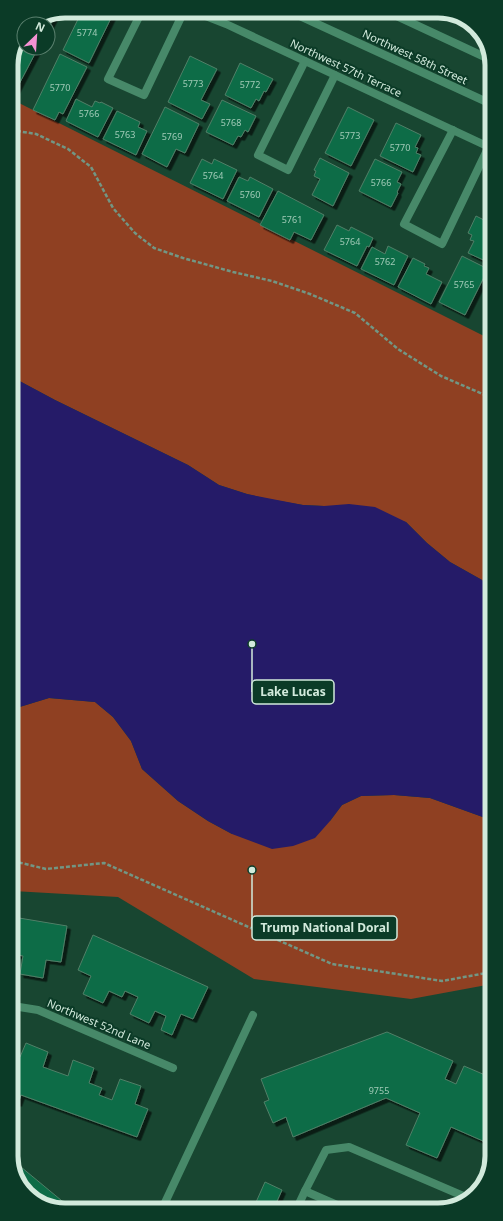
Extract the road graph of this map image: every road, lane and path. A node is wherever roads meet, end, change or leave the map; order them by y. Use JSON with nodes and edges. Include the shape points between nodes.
{"nodes":[{"id":1,"x":138,"y":18,"type":"edge"},
{"id":2,"x":181,"y":18,"type":"edge"},
{"id":3,"x":211,"y":18,"type":"edge"},
{"id":4,"x":304,"y":18,"type":"edge"},
{"id":5,"x":401,"y":18,"type":"edge"},
{"id":6,"x":484,"y":57,"type":"edge"},
{"id":7,"x":305,"y":61,"type":"junction"},
{"id":8,"x":335,"y":75,"type":"junction"},
{"id":9,"x":485,"y":101,"type":"edge"},
{"id":10,"x":452,"y":130,"type":"junction"},
{"id":11,"x":18,"y":131,"type":"edge"},
{"id":12,"x":485,"y":145,"type":"edge"},
{"id":13,"x":485,"y":155,"type":"edge"},
{"id":14,"x":485,"y":395,"type":"edge"},
{"id":15,"x":18,"y":862,"type":"edge"},
{"id":16,"x":485,"y":973,"type":"edge"},
{"id":17,"x":18,"y":1007,"type":"edge"},
{"id":18,"x":252,"y":1015,"type":"dead end"},
{"id":19,"x":173,"y":1068,"type":"dead end"},
{"id":20,"x":305,"y":1191,"type":"junction"},
{"id":21,"x":463,"y":1196,"type":"edge"},
{"id":22,"x":165,"y":1203,"type":"edge"},
{"id":23,"x":299,"y":1203,"type":"edge"},
{"id":24,"x":333,"y":1203,"type":"edge"}],
"edges":[{"from":1,"to":2,"type":"street","via":[[108,79],[144,96]]},
{"from":3,"to":7,"type":"street","name":"Northwest 57th Terrace"},
{"from":4,"to":9,"type":"street","name":"Northwest 58th Street"},
{"from":5,"to":6,"type":"street"},
{"from":7,"to":8,"type":"street","name":"Northwest 57th Terrace"},
{"from":7,"to":8,"type":"street","via":[[258,155],[288,170]]},
{"from":8,"to":10,"type":"street","name":"Northwest 57th Terrace"},
{"from":10,"to":12,"type":"street","name":"Northwest 57th Terrace"},
{"from":10,"to":13,"type":"street","via":[[404,224],[442,244]]},
{"from":11,"to":14,"type":"path","via":[[36,134],[68,149],[91,167],[113,208],[135,233],[154,248],[272,281],[355,313],[398,349],[441,376]]},
{"from":15,"to":16,"type":"path","via":[[46,869],[104,863],[332,964],[442,981]]},
{"from":17,"to":19,"type":"street","name":"Northwest 52nd Lane","via":[[38,1010]]},
{"from":18,"to":22,"type":"street"},
{"from":20,"to":21,"type":"street","via":[[326,1150],[349,1147]]},
{"from":20,"to":23,"type":"street"},
{"from":20,"to":24,"type":"street"}]}
